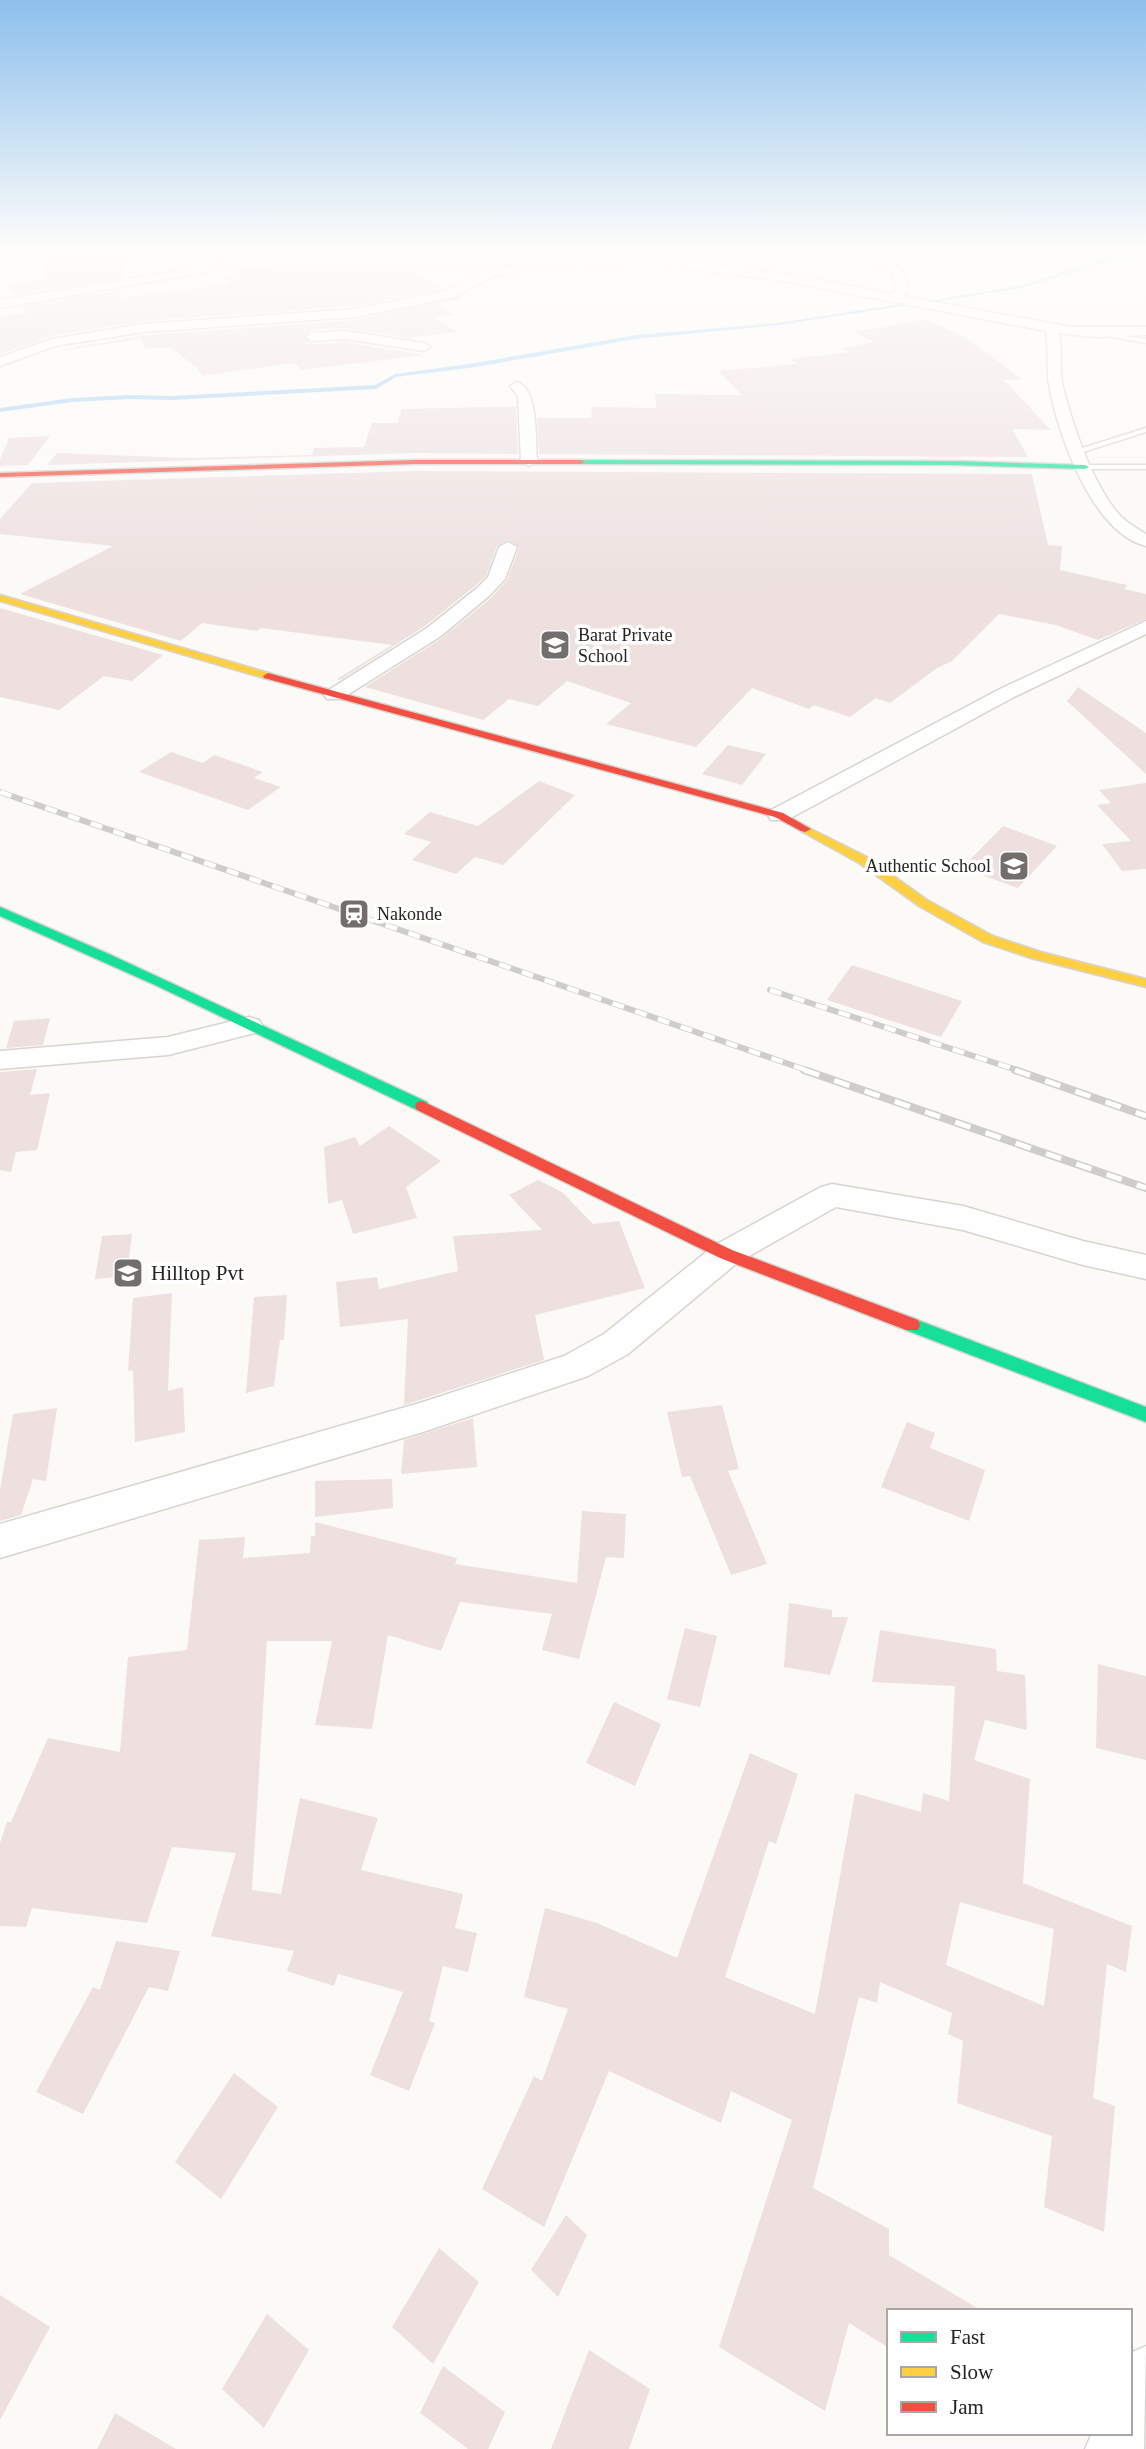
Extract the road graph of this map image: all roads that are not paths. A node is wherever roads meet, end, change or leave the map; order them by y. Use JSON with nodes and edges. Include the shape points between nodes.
{"nodes":[{"id":1,"x":1054,"y":364,"type":"edge"},
{"id":2,"x":517,"y":386,"type":"dead end"},
{"id":3,"x":1146,"y":430,"type":"edge"},
{"id":4,"x":1077,"y":451,"type":"junction"},
{"id":5,"x":529,"y":461,"type":"junction"},
{"id":6,"x":1085,"y":467,"type":"junction"},
{"id":7,"x":1146,"y":467,"type":"edge"},
{"id":8,"x":0,"y":475,"type":"edge"},
{"id":9,"x":1146,"y":541,"type":"edge"},
{"id":10,"x":508,"y":547,"type":"dead end"},
{"id":11,"x":0,"y":598,"type":"edge"},
{"id":12,"x":1146,"y":627,"type":"edge"},
{"id":13,"x":334,"y":695,"type":"junction"},
{"id":14,"x":779,"y":815,"type":"junction"},
{"id":15,"x":0,"y":911,"type":"edge"},
{"id":16,"x":1146,"y":982,"type":"edge"},
{"id":17,"x":248,"y":1026,"type":"junction"},
{"id":18,"x":0,"y":1060,"type":"edge"},
{"id":19,"x":726,"y":1254,"type":"junction"},
{"id":20,"x":1146,"y":1267,"type":"edge"},
{"id":21,"x":1146,"y":1415,"type":"edge"},
{"id":22,"x":0,"y":1541,"type":"edge"},
{"id":23,"x":1146,"y":2374,"type":"edge"},
{"id":24,"x":1132,"y":2410,"type":"edge"}],
"edges":[{"from":1,"to":4,"type":"street"},
{"from":2,"to":5,"type":"street","via":[[525,397]]},
{"from":3,"to":4,"type":"lane"},
{"from":4,"to":6,"type":"street"},
{"from":5,"to":6,"type":"street"},
{"from":5,"to":8,"type":"street"},
{"from":6,"to":7,"type":"lane"},
{"from":6,"to":9,"type":"street","via":[[1106,510]]},
{"from":10,"to":13,"type":"street","via":[[496,579],[483,592],[433,632]]},
{"from":11,"to":13,"type":"street"},
{"from":12,"to":14,"type":"street","via":[[1007,692]]},
{"from":13,"to":14,"type":"street"},
{"from":14,"to":16,"type":"street","via":[[863,860],[923,903],[988,939]]},
{"from":15,"to":17,"type":"street","via":[[129,966]]},
{"from":17,"to":18,"type":"street","via":[[168,1046]]},
{"from":17,"to":19,"type":"street","via":[[498,1141]]},
{"from":19,"to":20,"type":"street","via":[[832,1195],[963,1217]]},
{"from":19,"to":21,"type":"street"},
{"from":19,"to":22,"type":"street","via":[[616,1344],[576,1366],[424,1418]]},
{"from":23,"to":24,"type":"street"}]}
